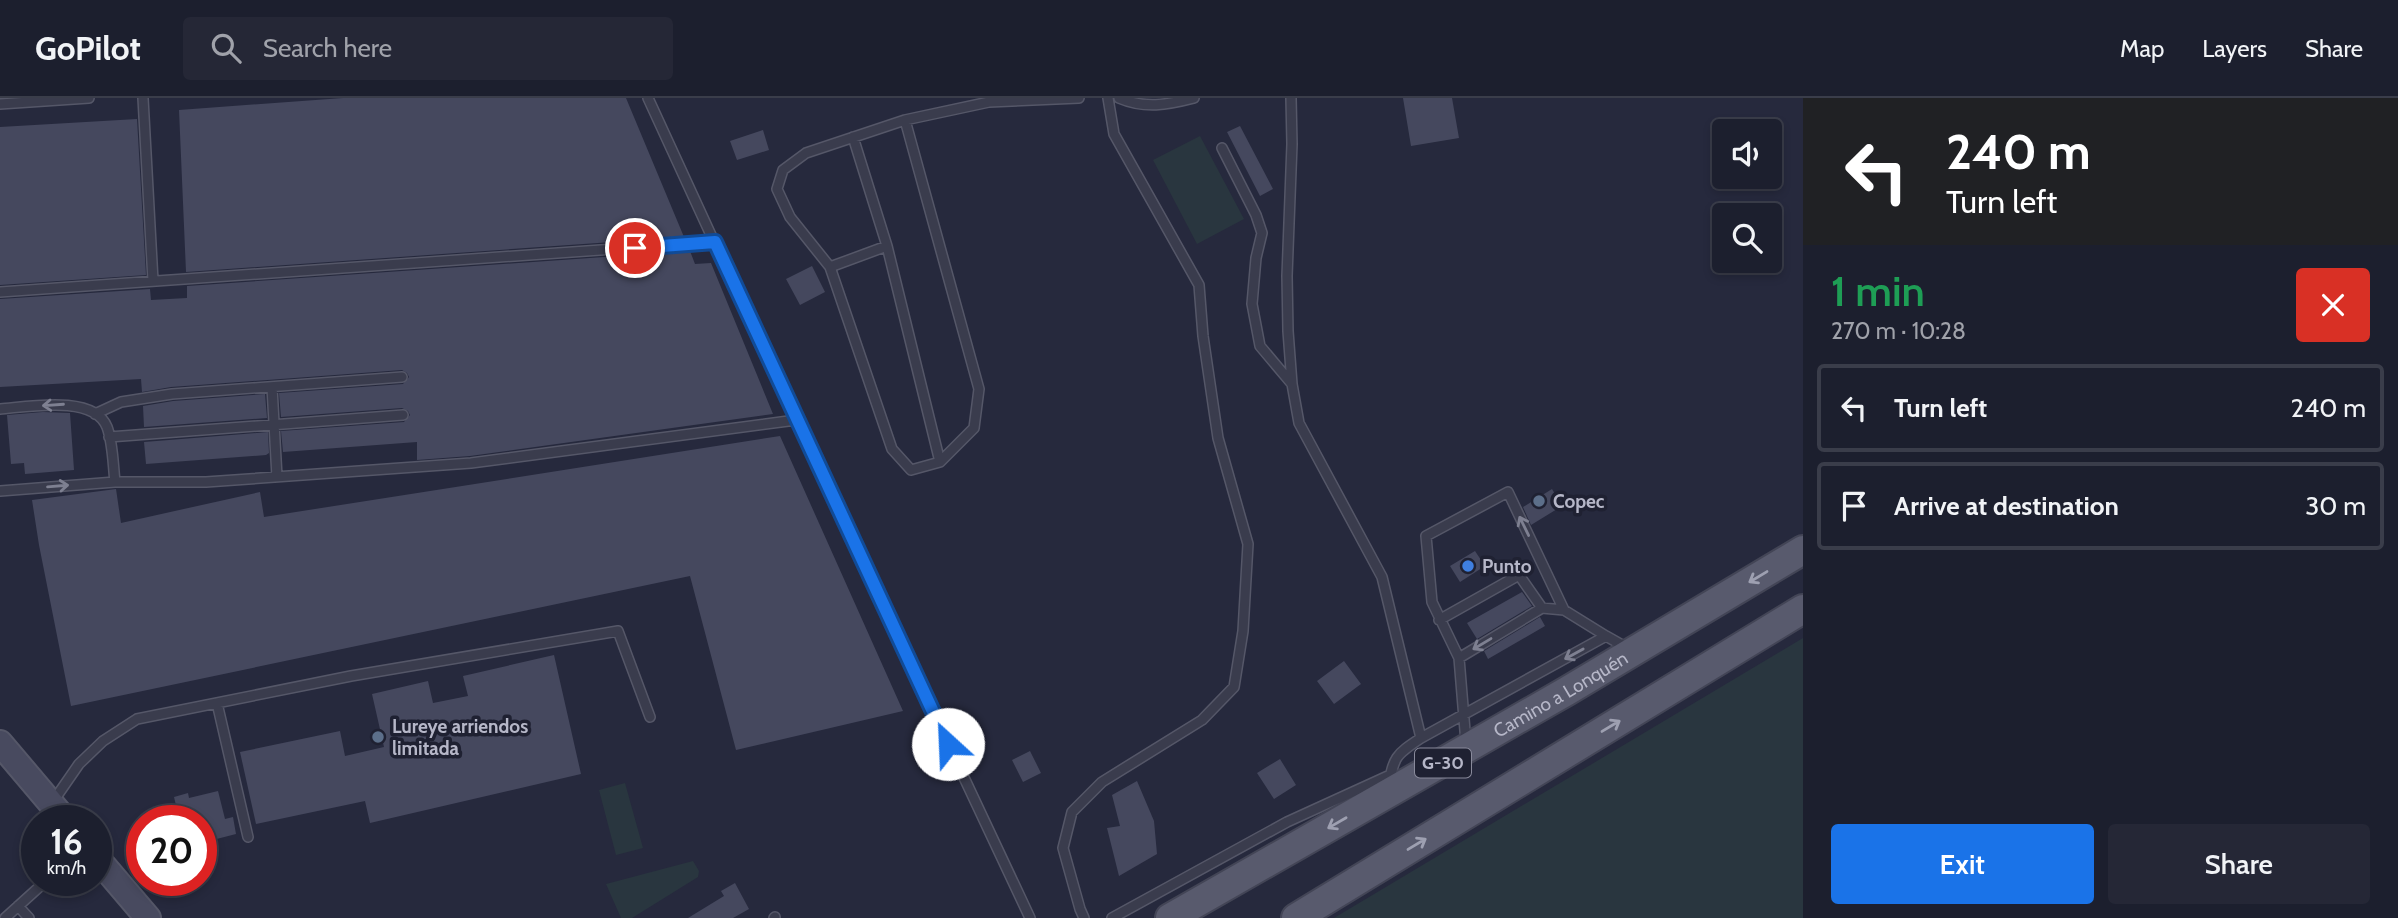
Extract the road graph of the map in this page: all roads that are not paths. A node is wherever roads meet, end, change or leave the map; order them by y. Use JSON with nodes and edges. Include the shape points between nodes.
{"nodes":[{"id":1,"x":89,"y":98,"type":"edge"},
{"id":2,"x":143,"y":98,"type":"edge"},
{"id":3,"x":648,"y":98,"type":"edge"},
{"id":4,"x":1079,"y":98,"type":"edge"},
{"id":5,"x":1108,"y":98,"type":"edge"},
{"id":6,"x":1119,"y":98,"type":"edge"},
{"id":7,"x":1194,"y":98,"type":"edge"},
{"id":8,"x":1290,"y":98,"type":"edge"},
{"id":9,"x":0,"y":104,"type":"edge"},
{"id":10,"x":905,"y":120,"type":"junction"},
{"id":11,"x":853,"y":137,"type":"junction"},
{"id":12,"x":1222,"y":148,"type":"dead end"},
{"id":13,"x":715,"y":242,"type":"junction"},
{"id":14,"x":887,"y":246,"type":"junction"},
{"id":15,"x":830,"y":267,"type":"junction"},
{"id":16,"x":153,"y":281,"type":"junction"},
{"id":17,"x":0,"y":292,"type":"edge"},
{"id":18,"x":402,"y":377,"type":"dead end"},
{"id":19,"x":1292,"y":384,"type":"junction"},
{"id":20,"x":272,"y":387,"type":"junction"},
{"id":21,"x":0,"y":409,"type":"edge"},
{"id":22,"x":95,"y":414,"type":"junction"},
{"id":23,"x":403,"y":415,"type":"dead end"},
{"id":24,"x":796,"y":420,"type":"junction"},
{"id":25,"x":274,"y":424,"type":"junction"},
{"id":26,"x":109,"y":437,"type":"junction"},
{"id":27,"x":940,"y":462,"type":"junction"},
{"id":28,"x":277,"y":477,"type":"junction"},
{"id":29,"x":115,"y":482,"type":"junction"},
{"id":30,"x":0,"y":491,"type":"edge"},
{"id":31,"x":1803,"y":550,"type":"edge"},
{"id":32,"x":1542,"y":608,"type":"junction"},
{"id":33,"x":1803,"y":609,"type":"edge"},
{"id":34,"x":1564,"y":610,"type":"junction"},
{"id":35,"x":1439,"y":620,"type":"junction"},
{"id":36,"x":1606,"y":636,"type":"junction"},
{"id":37,"x":1634,"y":651,"type":"junction"},
{"id":38,"x":1459,"y":658,"type":"junction"},
{"id":39,"x":217,"y":703,"type":"junction"},
{"id":40,"x":1464,"y":714,"type":"junction"},
{"id":41,"x":650,"y":717,"type":"dead end"},
{"id":42,"x":1421,"y":738,"type":"junction"},
{"id":43,"x":0,"y":743,"type":"edge"},
{"id":44,"x":1467,"y":749,"type":"junction"},
{"id":45,"x":0,"y":764,"type":"edge"},
{"id":46,"x":1388,"y":785,"type":"junction"},
{"id":47,"x":50,"y":805,"type":"edge"},
{"id":48,"x":52,"y":805,"type":"edge"},
{"id":49,"x":61,"y":805,"type":"edge"},
{"id":50,"x":247,"y":837,"type":"dead end"},
{"id":51,"x":112,"y":876,"type":"edge"},
{"id":52,"x":30,"y":896,"type":"edge"},
{"id":53,"x":19,"y":906,"type":"junction"},
{"id":54,"x":5,"y":918,"type":"edge"},
{"id":55,"x":29,"y":918,"type":"edge"},
{"id":56,"x":148,"y":918,"type":"edge"},
{"id":57,"x":1030,"y":918,"type":"edge"},
{"id":58,"x":1084,"y":918,"type":"edge"},
{"id":59,"x":1112,"y":918,"type":"edge"},
{"id":60,"x":1170,"y":918,"type":"edge"},
{"id":61,"x":1296,"y":918,"type":"edge"}],
"edges":[{"from":1,"to":9,"type":"lane"},
{"from":2,"to":16,"type":"lane"},
{"from":3,"to":13,"type":"lane"},
{"from":4,"to":10,"type":"lane","via":[[989,102]]},
{"from":5,"to":58,"type":"lane","via":[[1114,134],[1199,285],[1217,438],[1248,544],[1243,631],[1234,687],[1202,720],[1102,782],[1072,812],[1063,848]]},
{"from":6,"to":7,"type":"lane","via":[[1138,106]]},
{"from":8,"to":19,"type":"lane","via":[[1287,276]]},
{"from":10,"to":11,"type":"lane"},
{"from":10,"to":27,"type":"lane","via":[[979,389],[974,428]]},
{"from":11,"to":14,"type":"lane"},
{"from":11,"to":15,"type":"lane","via":[[806,153],[783,170],[777,189],[790,217]]},
{"from":12,"to":19,"type":"lane","via":[[1262,233],[1252,304],[1259,346]]},
{"from":13,"to":16,"type":"lane"},
{"from":13,"to":24,"type":"lane"},
{"from":14,"to":15,"type":"lane"},
{"from":14,"to":27,"type":"lane"},
{"from":15,"to":27,"type":"lane","via":[[892,449],[911,470]]},
{"from":16,"to":17,"type":"lane"},
{"from":18,"to":20,"type":"lane"},
{"from":19,"to":42,"type":"lane","via":[[1299,423],[1382,577]]},
{"from":20,"to":22,"type":"lane","via":[[172,394],[121,402]]},
{"from":20,"to":25,"type":"lane"},
{"from":22,"to":21,"type":"lane","one_way":true,"via":[[69,404]]},
{"from":22,"to":26,"type":"lane","via":[[103,420]]},
{"from":23,"to":25,"type":"lane"},
{"from":24,"to":28,"type":"lane","via":[[471,463]]},
{"from":24,"to":57,"type":"lane"},
{"from":25,"to":26,"type":"lane"},
{"from":25,"to":28,"type":"lane"},
{"from":26,"to":29,"type":"lane"},
{"from":28,"to":29,"type":"lane"},
{"from":30,"to":29,"type":"lane","one_way":true},
{"from":31,"to":37,"type":"main road","name":"Camino a Lonquén","number":"G-30","one_way":true},
{"from":32,"to":34,"type":"lane"},
{"from":32,"to":35,"type":"lane","via":[[1518,575]]},
{"from":32,"to":38,"type":"lane","one_way":true},
{"from":61,"to":33,"type":"main road","number":"G-30","one_way":true},
{"from":34,"to":35,"type":"lane","one_way":true,"via":[[1508,492],[1426,536],[1432,602]]},
{"from":34,"to":36,"type":"lane"},
{"from":35,"to":38,"type":"lane"},
{"from":36,"to":37,"type":"lane"},
{"from":36,"to":40,"type":"lane","one_way":true},
{"from":37,"to":44,"type":"main road","name":"Camino a Lonquén","number":"G-30"},
{"from":38,"to":40,"type":"lane"},
{"from":39,"to":41,"type":"lane","via":[[618,631]]},
{"from":39,"to":49,"type":"lane","via":[[137,719],[103,741],[79,764]]},
{"from":39,"to":50,"type":"lane"},
{"from":40,"to":42,"type":"lane"},
{"from":40,"to":44,"type":"lane"},
{"from":42,"to":46,"type":"lane","via":[[1400,752]]},
{"from":43,"to":48,"type":"main road"},
{"from":44,"to":46,"type":"main road","name":"Camino a Lonquén","number":"G-30"},
{"from":45,"to":47,"type":"main road"},
{"from":46,"to":59,"type":"lane","via":[[1287,822]]},
{"from":46,"to":60,"type":"main road","name":"Camino a Lonquén","number":"G-30","one_way":true},
{"from":51,"to":56,"type":"main road"},
{"from":52,"to":53,"type":"lane"},
{"from":53,"to":54,"type":"lane"},
{"from":53,"to":55,"type":"lane"}]}
